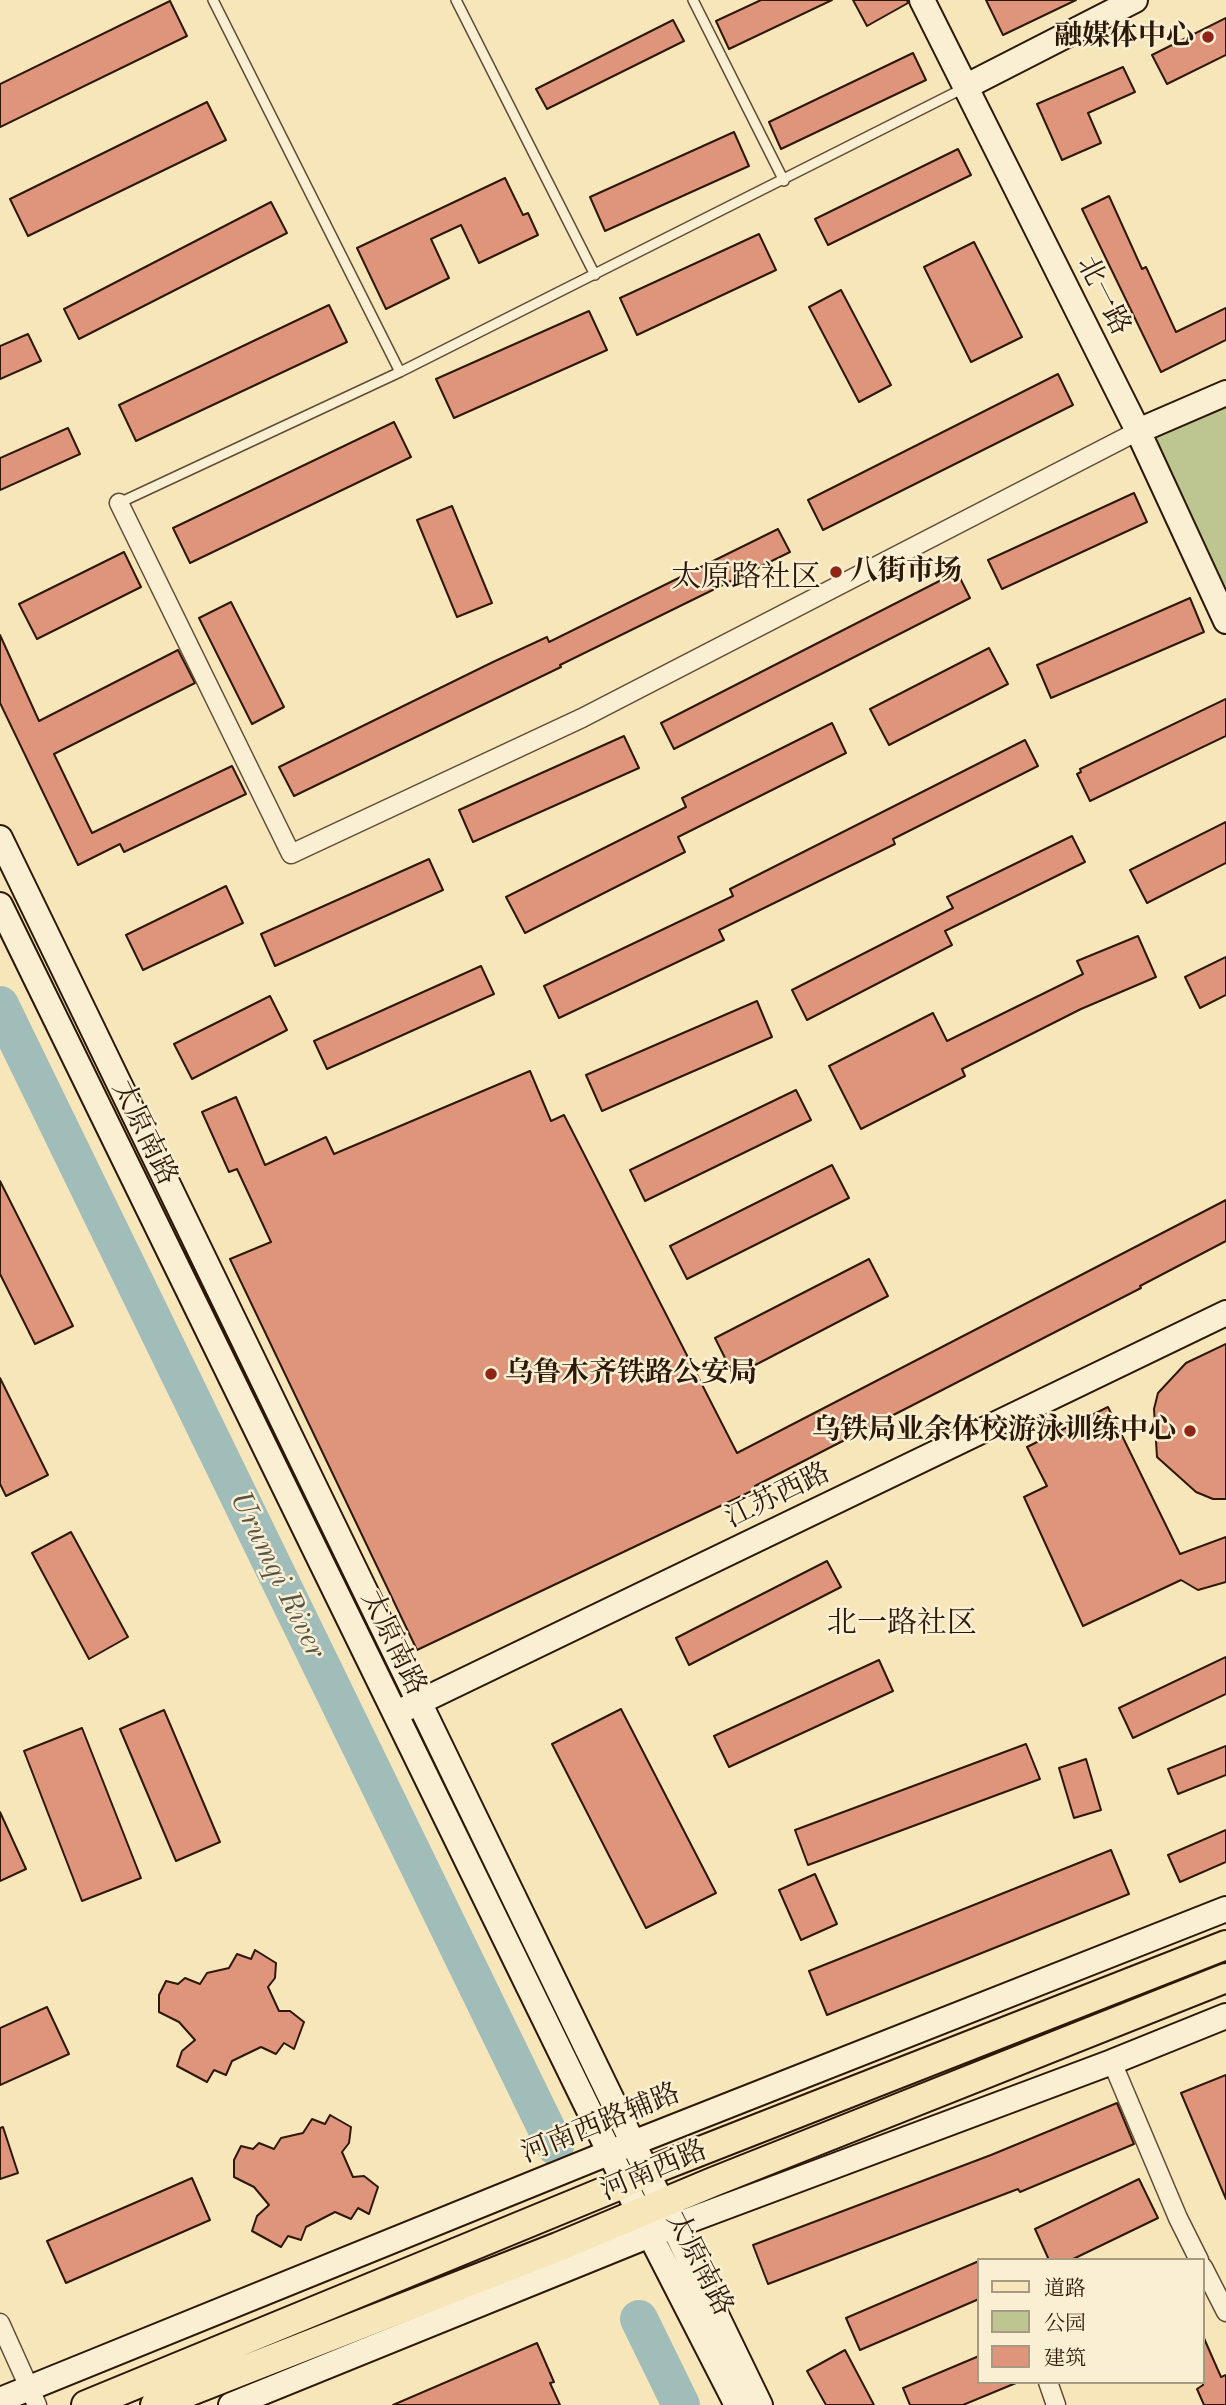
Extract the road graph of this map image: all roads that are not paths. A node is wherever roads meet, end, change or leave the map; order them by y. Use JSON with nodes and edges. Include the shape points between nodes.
{"nodes":[{"id":1,"x":213,"y":0,"type":"edge"},
{"id":2,"x":456,"y":0,"type":"edge"},
{"id":3,"x":693,"y":0,"type":"edge"},
{"id":4,"x":922,"y":0,"type":"edge"},
{"id":5,"x":1135,"y":0,"type":"edge"},
{"id":6,"x":965,"y":88,"type":"junction"},
{"id":7,"x":784,"y":181,"type":"junction"},
{"id":8,"x":595,"y":275,"type":"junction"},
{"id":9,"x":400,"y":372,"type":"junction"},
{"id":10,"x":1226,"y":393,"type":"edge"},
{"id":11,"x":1138,"y":431,"type":"junction"},
{"id":12,"x":119,"y":503,"type":"joint"},
{"id":13,"x":1226,"y":621,"type":"edge"},
{"id":14,"x":0,"y":838,"type":"edge"},
{"id":15,"x":33,"y":906,"type":"junction"},
{"id":16,"x":2,"y":913,"type":"edge"},
{"id":17,"x":1226,"y":1313,"type":"edge"},
{"id":18,"x":419,"y":1702,"type":"junction"},
{"id":19,"x":395,"y":1714,"type":"junction"},
{"id":20,"x":1226,"y":1909,"type":"edge"},
{"id":21,"x":1226,"y":1945,"type":"edge"},
{"id":22,"x":1226,"y":1978,"type":"edge"},
{"id":23,"x":1226,"y":2016,"type":"edge"},
{"id":24,"x":1112,"y":2062,"type":"junction"},
{"id":25,"x":633,"y":2143,"type":"junction"},
{"id":26,"x":610,"y":2152,"type":"junction"},
{"id":27,"x":636,"y":2178,"type":"junction"},
{"id":28,"x":656,"y":2219,"type":"junction"},
{"id":29,"x":1198,"y":2258,"type":"edge"},
{"id":30,"x":1205,"y":2271,"type":"edge"},
{"id":31,"x":1226,"y":2312,"type":"edge"},
{"id":32,"x":0,"y":2323,"type":"edge"},
{"id":33,"x":1049,"y":2384,"type":"edge"},
{"id":34,"x":33,"y":2396,"type":"edge"},
{"id":35,"x":0,"y":2400,"type":"edge"},
{"id":36,"x":86,"y":2405,"type":"edge"},
{"id":37,"x":155,"y":2405,"type":"edge"},
{"id":38,"x":231,"y":2405,"type":"edge"},
{"id":39,"x":737,"y":2405,"type":"edge"},
{"id":40,"x":760,"y":2405,"type":"edge"},
{"id":41,"x":1056,"y":2405,"type":"edge"}],
"edges":[{"from":1,"to":9,"type":"lane"},
{"from":2,"to":8,"type":"lane"},
{"from":3,"to":7,"type":"lane"},
{"from":4,"to":6,"type":"street","name":"北一路"},
{"from":5,"to":6,"type":"street"},
{"from":6,"to":7,"type":"lane"},
{"from":6,"to":11,"type":"street","name":"北一路"},
{"from":7,"to":8,"type":"lane"},
{"from":8,"to":9,"type":"lane"},
{"from":9,"to":12,"type":"lane"},
{"from":10,"to":11,"type":"street"},
{"from":11,"to":12,"type":"street","via":[[582,718],[291,854]]},
{"from":11,"to":13,"type":"street","name":"北一路"},
{"from":14,"to":15,"type":"street"},
{"from":15,"to":16,"type":"street"},
{"from":15,"to":18,"type":"street"},
{"from":16,"to":19,"type":"street","name":"太原南路"},
{"from":17,"to":18,"type":"street","name":"江苏西路"},
{"from":18,"to":19,"type":"street","name":"江苏西路"},
{"from":18,"to":25,"type":"street"},
{"from":19,"to":26,"type":"street","name":"太原南路"},
{"from":20,"to":25,"type":"street","name":"河南西路辅路"},
{"from":21,"to":27,"type":"main road","name":"河南西路"},
{"from":22,"to":28,"type":"main road","name":"河南西路"},
{"from":23,"to":24,"type":"street"},
{"from":24,"to":28,"type":"street"},
{"from":24,"to":29,"type":"street"},
{"from":25,"to":26,"type":"street","name":"河南西路辅路"},
{"from":25,"to":27,"type":"street"},
{"from":26,"to":27,"type":"street","name":"太原南路"},
{"from":26,"to":34,"type":"street","name":"河南西路辅路"},
{"from":27,"to":28,"type":"street","name":"太原南路"},
{"from":27,"to":36,"type":"main road","name":"河南西路"},
{"from":28,"to":37,"type":"main road","name":"河南西路","via":[[558,2247]]},
{"from":28,"to":38,"type":"street"},
{"from":28,"to":39,"type":"street","name":"太原南路"},
{"from":28,"to":40,"type":"street"},
{"from":30,"to":31,"type":"street"},
{"from":32,"to":34,"type":"street"},
{"from":33,"to":41,"type":"street"},
{"from":34,"to":35,"type":"street","name":"河南西路辅路"}]}
